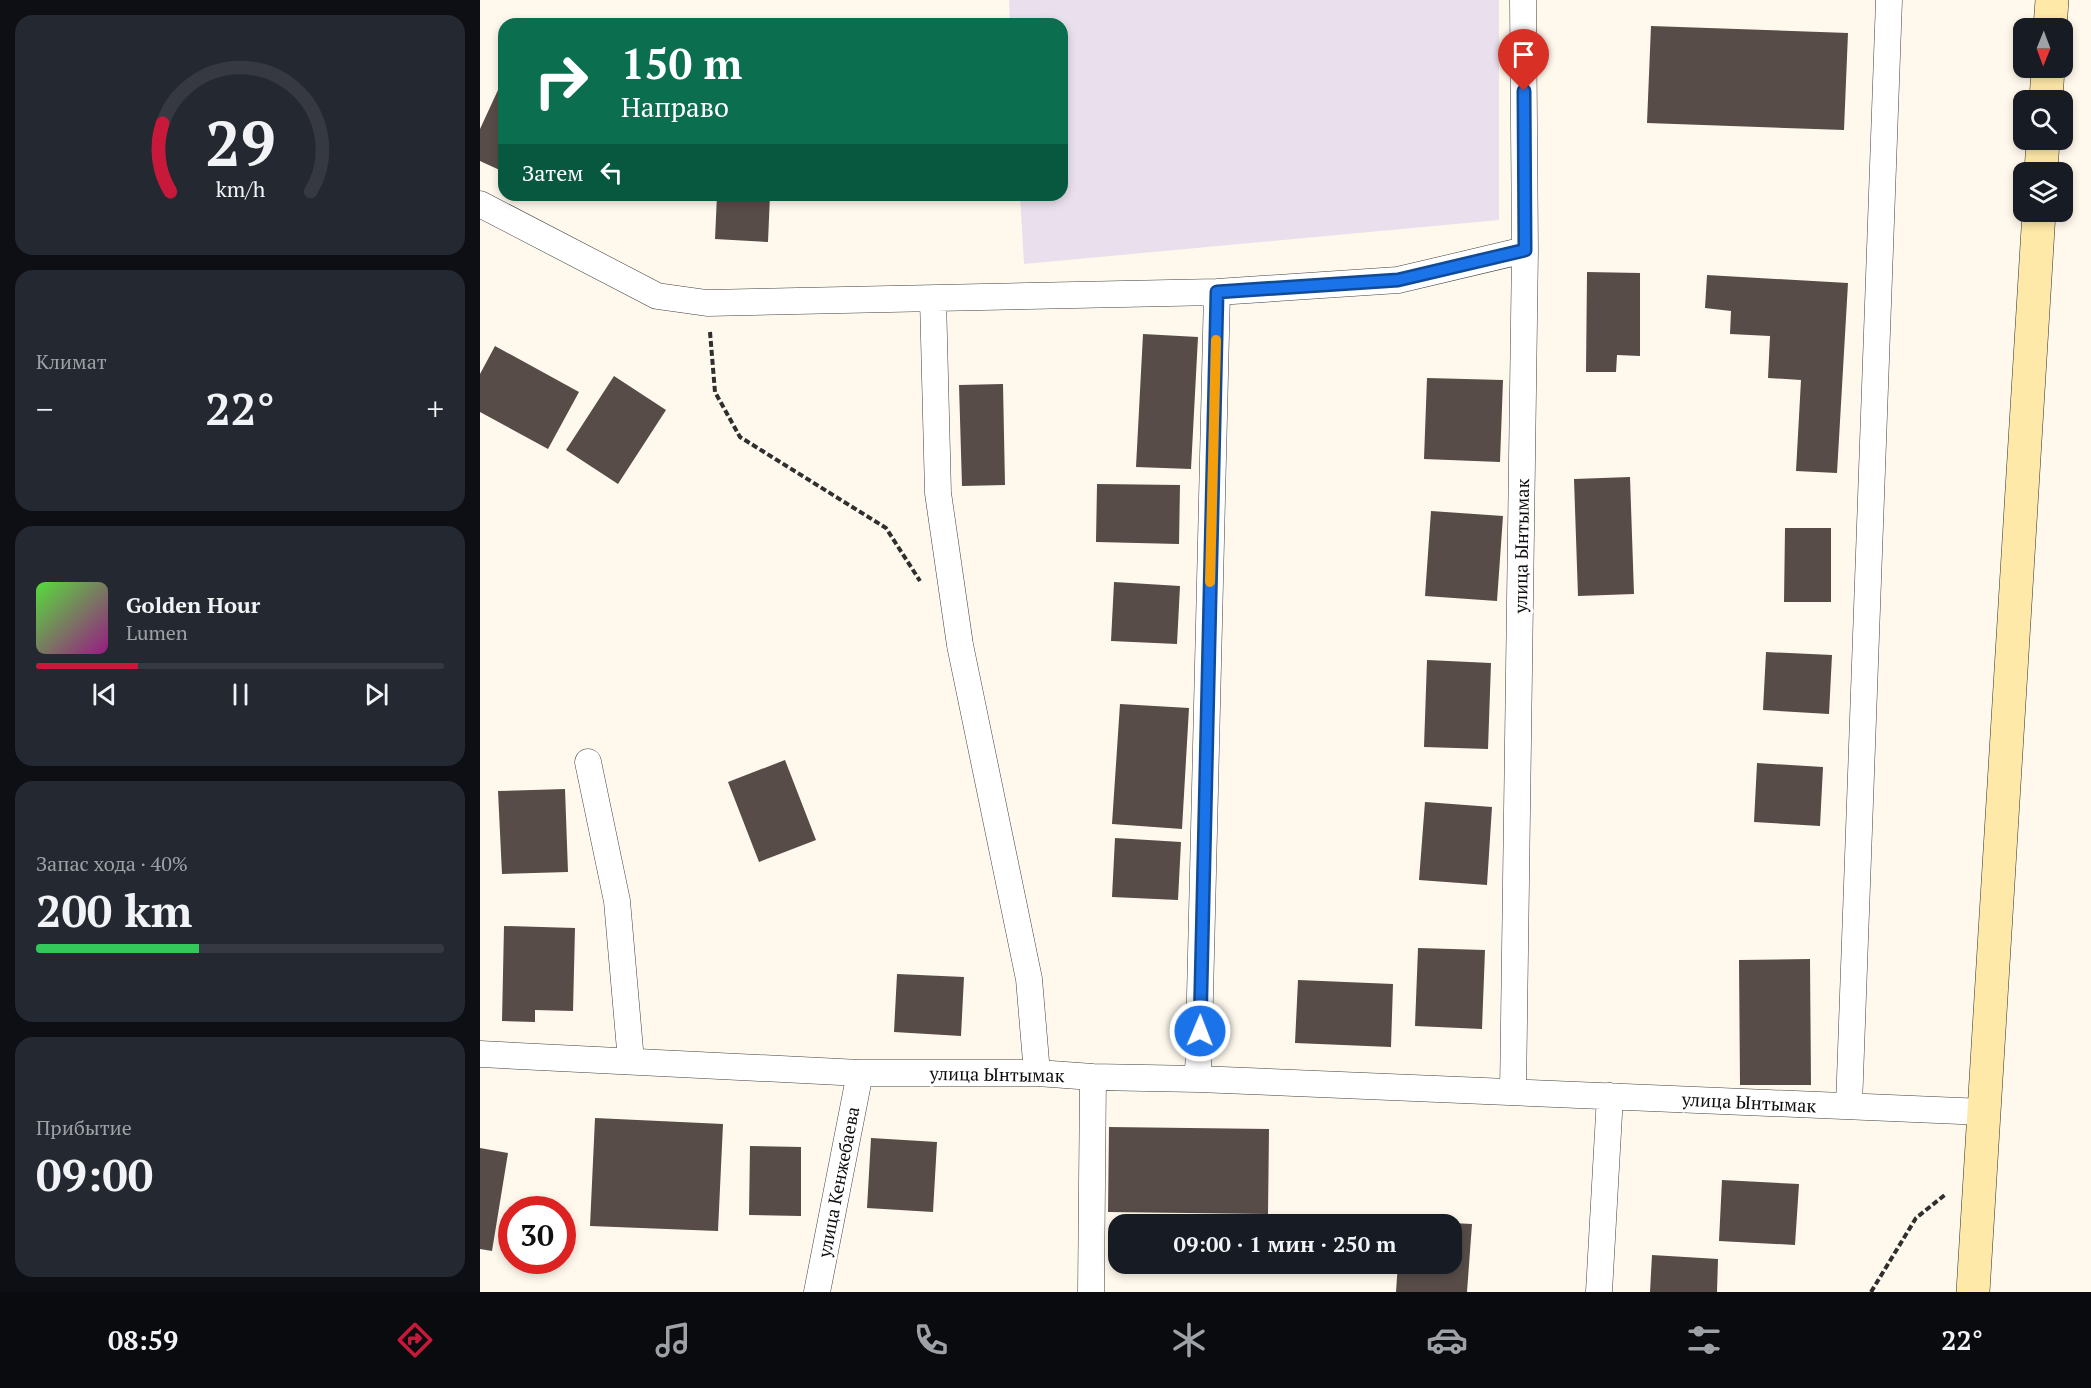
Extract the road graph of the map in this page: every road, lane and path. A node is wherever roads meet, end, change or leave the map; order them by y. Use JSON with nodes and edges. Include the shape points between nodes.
{"nodes":[{"id":1,"x":1523,"y":0,"type":"edge"},
{"id":2,"x":1888,"y":0,"type":"edge"},
{"id":3,"x":2052,"y":0,"type":"edge"},
{"id":4,"x":2051,"y":18,"type":"edge"},
{"id":5,"x":480,"y":204,"type":"edge"},
{"id":6,"x":2038,"y":222,"type":"edge"},
{"id":7,"x":1525,"y":250,"type":"junction"},
{"id":8,"x":1217,"y":292,"type":"junction"},
{"id":9,"x":933,"y":299,"type":"junction"},
{"id":10,"x":707,"y":303,"type":"junction"},
{"id":11,"x":923,"y":587,"type":"dead end"},
{"id":12,"x":588,"y":762,"type":"dead end"},
{"id":13,"x":480,"y":1054,"type":"edge"},
{"id":14,"x":631,"y":1061,"type":"junction"},
{"id":15,"x":860,"y":1073,"type":"junction"},
{"id":16,"x":1037,"y":1073,"type":"junction"},
{"id":17,"x":1093,"y":1077,"type":"junction"},
{"id":18,"x":1198,"y":1079,"type":"junction"},
{"id":19,"x":1513,"y":1092,"type":"junction"},
{"id":20,"x":1610,"y":1096,"type":"junction"},
{"id":21,"x":1849,"y":1107,"type":"junction"},
{"id":22,"x":1984,"y":1112,"type":"junction"},
{"id":23,"x":1980,"y":1168,"type":"junction"},
{"id":24,"x":817,"y":1292,"type":"edge"},
{"id":25,"x":1091,"y":1292,"type":"edge"},
{"id":26,"x":1599,"y":1292,"type":"edge"},
{"id":27,"x":1871,"y":1292,"type":"edge"},
{"id":28,"x":1973,"y":1292,"type":"edge"}],
"edges":[{"from":1,"to":7,"type":"street","name":"улица Ынтымак"},
{"from":2,"to":21,"type":"street"},
{"from":3,"to":4,"type":"main road"},
{"from":5,"to":10,"type":"street","via":[[657,296]]},
{"from":6,"to":22,"type":"main road"},
{"from":7,"to":8,"type":"street","via":[[1398,280]]},
{"from":7,"to":19,"type":"street","name":"улица Ынтымак"},
{"from":8,"to":9,"type":"street"},
{"from":8,"to":18,"type":"street"},
{"from":9,"to":10,"type":"street"},
{"from":9,"to":16,"type":"street","via":[[938,493],[960,645],[1029,979]]},
{"from":10,"to":11,"type":"path","via":[[716,392],[740,437],[886,528]]},
{"from":12,"to":14,"type":"street","via":[[617,901]]},
{"from":13,"to":14,"type":"street","name":"улица Ынтымак"},
{"from":14,"to":15,"type":"street","name":"улица Ынтымак"},
{"from":15,"to":16,"type":"street","name":"улица Ынтымак"},
{"from":15,"to":24,"type":"street","name":"улица Кенжебаева"},
{"from":16,"to":17,"type":"street","name":"улица Ынтымак"},
{"from":17,"to":18,"type":"street","name":"улица Ынтымак"},
{"from":17,"to":25,"type":"street"},
{"from":18,"to":19,"type":"street","name":"улица Ынтымак"},
{"from":19,"to":20,"type":"street","name":"улица Ынтымак"},
{"from":20,"to":21,"type":"street","name":"улица Ынтымак"},
{"from":20,"to":26,"type":"street"},
{"from":21,"to":22,"type":"street","name":"улица Ынтымак"},
{"from":22,"to":23,"type":"main road"},
{"from":23,"to":27,"type":"path","via":[[1916,1218]]},
{"from":23,"to":28,"type":"main road"}]}
